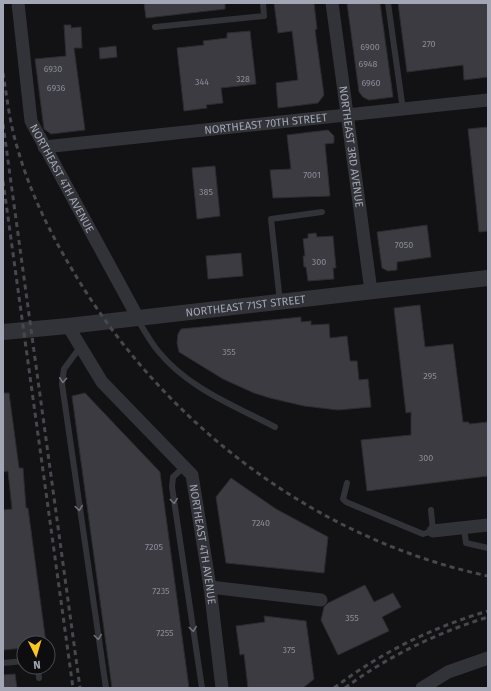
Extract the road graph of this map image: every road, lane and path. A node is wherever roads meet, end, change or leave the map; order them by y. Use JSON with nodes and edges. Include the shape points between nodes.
{"nodes":[{"id":1,"x":18,"y":3,"type":"edge"},
{"id":2,"x":263,"y":3,"type":"edge"},
{"id":3,"x":332,"y":3,"type":"edge"},
{"id":4,"x":388,"y":3,"type":"edge"},
{"id":5,"x":155,"y":27,"type":"dead end"},
{"id":6,"x":488,"y":100,"type":"edge"},
{"id":7,"x":403,"y":110,"type":"junction"},
{"id":8,"x":347,"y":115,"type":"junction"},
{"id":9,"x":44,"y":146,"type":"junction"},
{"id":10,"x":322,"y":212,"type":"dead end"},
{"id":11,"x":488,"y":278,"type":"edge"},
{"id":12,"x":371,"y":291,"type":"junction"},
{"id":13,"x":280,"y":302,"type":"junction"},
{"id":14,"x":138,"y":318,"type":"junction"},
{"id":15,"x":68,"y":326,"type":"junction"},
{"id":16,"x":3,"y":332,"type":"edge"},
{"id":17,"x":81,"y":346,"type":"junction"},
{"id":18,"x":275,"y":427,"type":"dead end"},
{"id":19,"x":184,"y":467,"type":"junction"},
{"id":20,"x":347,"y":483,"type":"dead end"},
{"id":21,"x":431,"y":510,"type":"dead end"},
{"id":22,"x":488,"y":526,"type":"edge"},
{"id":23,"x":464,"y":528,"type":"junction"},
{"id":24,"x":433,"y":532,"type":"junction"},
{"id":25,"x":488,"y":548,"type":"edge"},
{"id":26,"x":210,"y":587,"type":"junction"},
{"id":27,"x":321,"y":600,"type":"dead end"},
{"id":28,"x":488,"y":658,"type":"edge"},
{"id":29,"x":16,"y":662,"type":"edge"},
{"id":30,"x":3,"y":663,"type":"edge"},
{"id":31,"x":39,"y":675,"type":"edge"},
{"id":32,"x":39,"y":678,"type":"dead end"},
{"id":33,"x":106,"y":688,"type":"edge"},
{"id":34,"x":202,"y":688,"type":"edge"},
{"id":35,"x":222,"y":688,"type":"edge"},
{"id":36,"x":422,"y":688,"type":"edge"}],
"edges":[{"from":1,"to":9,"type":"street","name":"NORTHEAST 4TH AVENUE","via":[[31,121]]},
{"from":2,"to":5,"type":"lane","via":[[264,16]]},
{"from":3,"to":8,"type":"street","name":"NORTHEAST 3RD AVENUE"},
{"from":4,"to":7,"type":"lane"},
{"from":6,"to":7,"type":"street","name":"NORTHEAST 70TH STREET"},
{"from":7,"to":8,"type":"street","name":"NORTHEAST 70TH STREET"},
{"from":8,"to":9,"type":"street","name":"NORTHEAST 70TH STREET"},
{"from":8,"to":12,"type":"street","name":"NORTHEAST 3RD AVENUE"},
{"from":9,"to":14,"type":"street","name":"NORTHEAST 4TH AVENUE"},
{"from":10,"to":13,"type":"lane","via":[[271,219]]},
{"from":11,"to":12,"type":"street","name":"NORTHEAST 71ST STREET"},
{"from":12,"to":13,"type":"street","name":"NORTHEAST 71ST STREET"},
{"from":13,"to":14,"type":"street","name":"NORTHEAST 71ST STREET"},
{"from":14,"to":15,"type":"street","name":"NORTHEAST 71ST STREET"},
{"from":14,"to":18,"type":"lane","via":[[158,351],[187,379]]},
{"from":15,"to":16,"type":"street","name":"NORTHEAST 71ST STREET"},
{"from":15,"to":17,"type":"street","name":"NORTHEAST 4TH AVENUE"},
{"from":17,"to":19,"type":"street","name":"NORTHEAST 4TH AVENUE","via":[[102,382]]},
{"from":17,"to":33,"type":"lane","one_way":true,"via":[[64,369],[62,384]]},
{"from":19,"to":26,"type":"street","name":"NORTHEAST 4TH AVENUE","via":[[192,475]]},
{"from":19,"to":34,"type":"lane","one_way":true,"via":[[173,476],[172,487]]},
{"from":20,"to":24,"type":"lane","via":[[343,499],[346,502],[422,534]]},
{"from":21,"to":24,"type":"lane"},
{"from":22,"to":23,"type":"street"},
{"from":23,"to":24,"type":"street"},
{"from":23,"to":25,"type":"lane","via":[[466,543]]},
{"from":26,"to":27,"type":"street"},
{"from":26,"to":35,"type":"street","name":"NORTHEAST 4TH AVENUE"},
{"from":28,"to":36,"type":"street","via":[[448,672]]},
{"from":29,"to":30,"type":"lane"},
{"from":31,"to":32,"type":"lane"}]}
